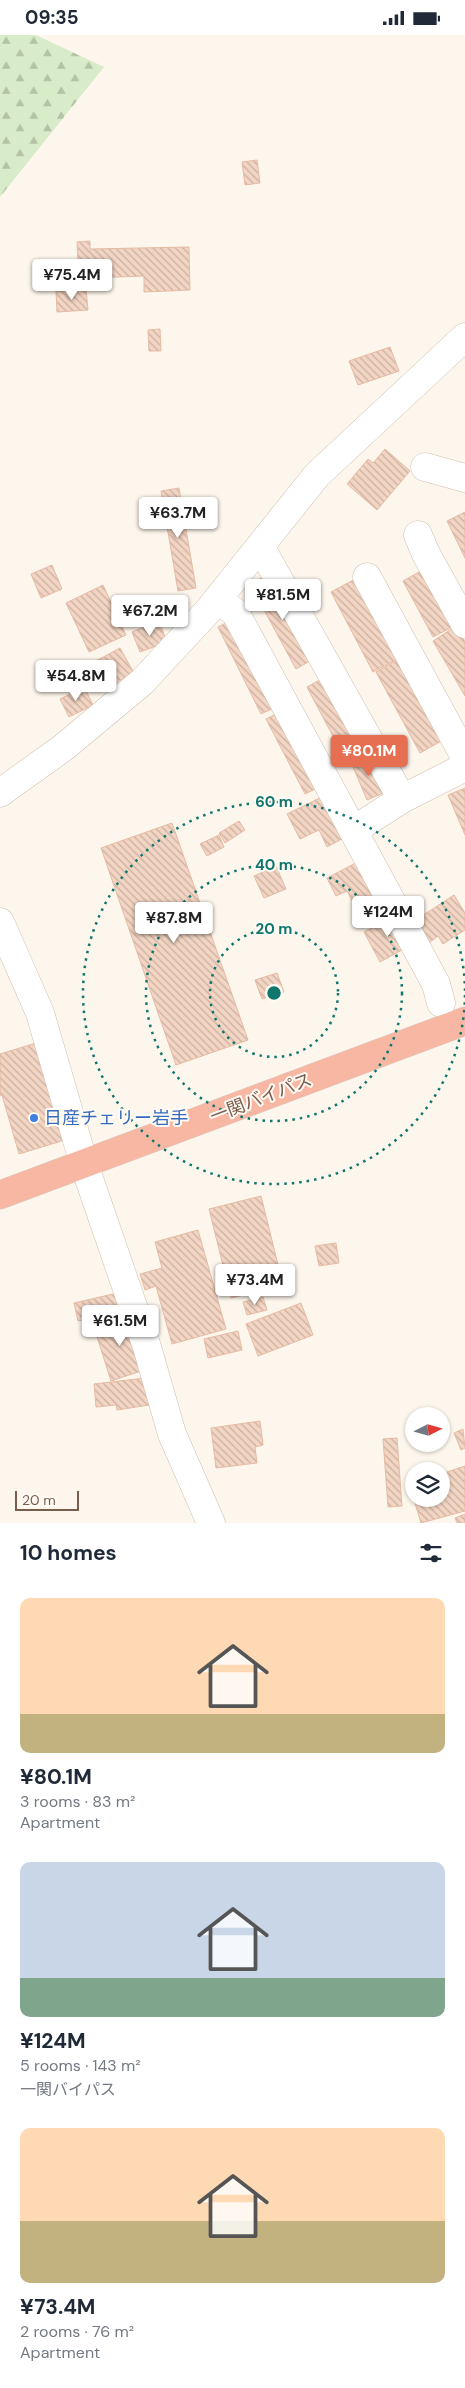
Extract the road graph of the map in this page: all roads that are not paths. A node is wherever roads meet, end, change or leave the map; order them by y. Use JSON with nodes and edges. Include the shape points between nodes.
{"nodes":[{"id":1,"x":465,"y":337,"type":"edge"},
{"id":2,"x":425,"y":467,"type":"dead end"},
{"id":3,"x":462,"y":481,"type":"edge"},
{"id":4,"x":418,"y":535,"type":"dead end"},
{"id":5,"x":260,"y":546,"type":"junction"},
{"id":6,"x":367,"y":577,"type":"dead end"},
{"id":7,"x":223,"y":604,"type":"dead end"},
{"id":8,"x":465,"y":624,"type":"edge"},
{"id":9,"x":465,"y":757,"type":"edge"},
{"id":10,"x":465,"y":767,"type":"edge"},
{"id":11,"x":0,"y":793,"type":"edge"},
{"id":12,"x":402,"y":799,"type":"junction"},
{"id":13,"x":354,"y":831,"type":"junction"},
{"id":14,"x":0,"y":921,"type":"edge"},
{"id":15,"x":441,"y":1003,"type":"dead end"},
{"id":16,"x":465,"y":1021,"type":"edge"},
{"id":17,"x":84,"y":1164,"type":"junction"},
{"id":18,"x":0,"y":1195,"type":"edge"},
{"id":19,"x":211,"y":1523,"type":"edge"}],
"edges":[{"from":1,"to":5,"type":"street","via":[[317,475]]},
{"from":2,"to":3,"type":"street"},
{"from":4,"to":8,"type":"street"},
{"from":5,"to":11,"type":"street","via":[[208,611],[142,682],[64,747]]},
{"from":5,"to":12,"type":"street"},
{"from":6,"to":9,"type":"street"},
{"from":7,"to":13,"type":"street","via":[[235,612]]},
{"from":10,"to":12,"type":"street"},
{"from":12,"to":13,"type":"street"},
{"from":13,"to":15,"type":"street","via":[[436,984]]},
{"from":14,"to":17,"type":"street","via":[[40,1013]]},
{"from":16,"to":17,"type":"highway","name":"一関バイパス"},
{"from":17,"to":18,"type":"highway","name":"一関バイパス"},
{"from":17,"to":19,"type":"street","via":[[147,1347],[172,1433]]}]}
